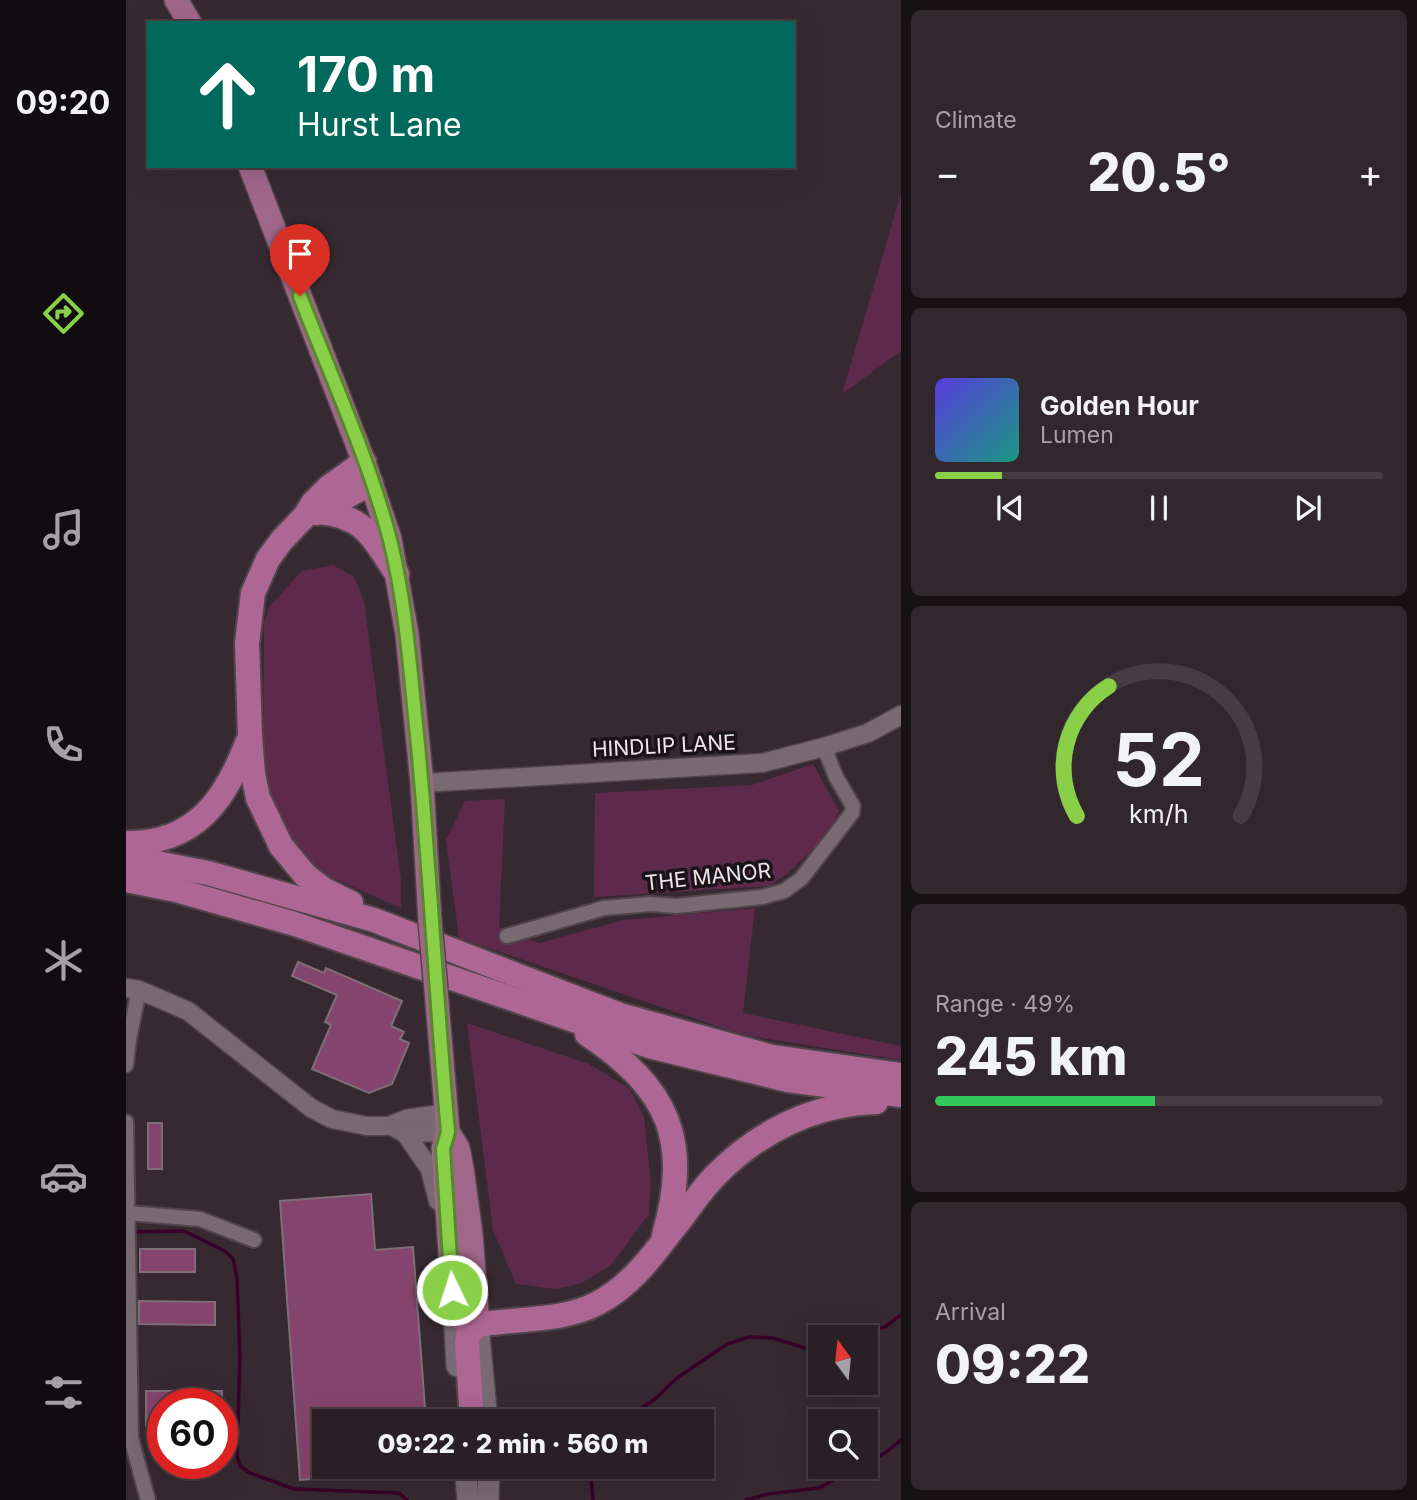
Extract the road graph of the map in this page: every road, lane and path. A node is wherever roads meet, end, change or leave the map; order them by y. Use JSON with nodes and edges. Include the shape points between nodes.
{"nodes":[{"id":1,"x":176,"y":0,"type":"edge"},
{"id":2,"x":189,"y":21,"type":"edge"},
{"id":3,"x":251,"y":168,"type":"edge"},
{"id":4,"x":368,"y":473,"type":"junction"},
{"id":5,"x":313,"y":514,"type":"junction"},
{"id":6,"x":397,"y":574,"type":"junction"},
{"id":7,"x":901,"y":715,"type":"edge"},
{"id":8,"x":250,"y":736,"type":"junction"},
{"id":9,"x":824,"y":747,"type":"junction"},
{"id":10,"x":422,"y":783,"type":"junction"},
{"id":11,"x":126,"y":843,"type":"edge"},
{"id":12,"x":126,"y":858,"type":"edge"},
{"id":13,"x":126,"y":880,"type":"edge"},
{"id":14,"x":373,"y":920,"type":"junction"},
{"id":15,"x":507,"y":936,"type":"dead end"},
{"id":16,"x":133,"y":989,"type":"edge"},
{"id":17,"x":566,"y":1018,"type":"junction"},
{"id":18,"x":126,"y":1065,"type":"edge"},
{"id":19,"x":901,"y":1075,"type":"edge"},
{"id":20,"x":901,"y":1097,"type":"edge"},
{"id":21,"x":126,"y":1122,"type":"edge"},
{"id":22,"x":447,"y":1122,"type":"junction"},
{"id":23,"x":397,"y":1129,"type":"junction"},
{"id":24,"x":128,"y":1213,"type":"junction"},
{"id":25,"x":448,"y":1227,"type":"junction"},
{"id":26,"x":254,"y":1240,"type":"dead end"},
{"id":27,"x":661,"y":1245,"type":"junction"},
{"id":28,"x":453,"y":1310,"type":"junction"},
{"id":29,"x":478,"y":1325,"type":"junction"},
{"id":30,"x":459,"y":1409,"type":"edge"},
{"id":31,"x":471,"y":1409,"type":"edge"},
{"id":32,"x":486,"y":1409,"type":"edge"},
{"id":33,"x":466,"y":1479,"type":"edge"},
{"id":34,"x":489,"y":1479,"type":"edge"},
{"id":35,"x":148,"y":1500,"type":"edge"},
{"id":36,"x":468,"y":1500,"type":"edge"},
{"id":37,"x":488,"y":1500,"type":"edge"}],
"edges":[{"from":1,"to":2,"type":"main road"},
{"from":3,"to":4,"type":"main road"},
{"from":4,"to":5,"type":"highway"},
{"from":4,"to":6,"type":"main road"},
{"from":5,"to":6,"type":"highway","via":[[343,516],[363,526]]},
{"from":5,"to":8,"type":"highway","via":[[282,540],[253,593],[247,643]]},
{"from":6,"to":10,"type":"main road"},
{"from":7,"to":9,"type":"street","name":"HINDLIP LANE","via":[[868,733]]},
{"from":8,"to":11,"type":"highway","via":[[235,776],[212,810],[182,832]]},
{"from":8,"to":14,"type":"highway","via":[[258,798],[281,846],[305,875]]},
{"from":9,"to":10,"type":"street","name":"HINDLIP LANE","via":[[762,763]]},
{"from":9,"to":15,"type":"street","name":"THE MANOR","via":[[853,806],[852,813],[801,878],[784,891],[713,902],[604,908]]},
{"from":10,"to":22,"type":"main road","bridge":true},
{"from":12,"to":14,"type":"highway","via":[[208,873]]},
{"from":13,"to":17,"type":"highway","via":[[295,924]]},
{"from":14,"to":19,"type":"highway","via":[[620,1016],[772,1057]]},
{"from":16,"to":18,"type":"street"},
{"from":16,"to":23,"type":"street","via":[[188,1012],[321,1115],[343,1123]]},
{"from":17,"to":20,"type":"highway","via":[[722,1066]]},
{"from":17,"to":27,"type":"highway","via":[[627,1063],[665,1116],[677,1163]]},
{"from":20,"to":27,"type":"highway","via":[[837,1107],[782,1125],[755,1141],[714,1177]]},
{"from":21,"to":24,"type":"street"},
{"from":22,"to":23,"type":"street"},
{"from":22,"to":25,"type":"main road","via":[[443,1149]]},
{"from":22,"to":29,"type":"main road","via":[[462,1168]]},
{"from":23,"to":25,"type":"street","via":[[430,1169]]},
{"from":24,"to":26,"type":"street","via":[[200,1219]]},
{"from":24,"to":35,"type":"street","via":[[131,1438]]},
{"from":25,"to":28,"type":"main road"},
{"from":27,"to":29,"type":"highway","via":[[630,1281],[597,1304],[556,1316]]},
{"from":28,"to":29,"type":"highway","via":[[466,1322]]},
{"from":28,"to":30,"type":"main road"},
{"from":29,"to":31,"type":"highway","via":[[468,1335],[467,1344]]},
{"from":29,"to":32,"type":"main road"},
{"from":33,"to":36,"type":"main road"},
{"from":34,"to":37,"type":"main road"}]}
